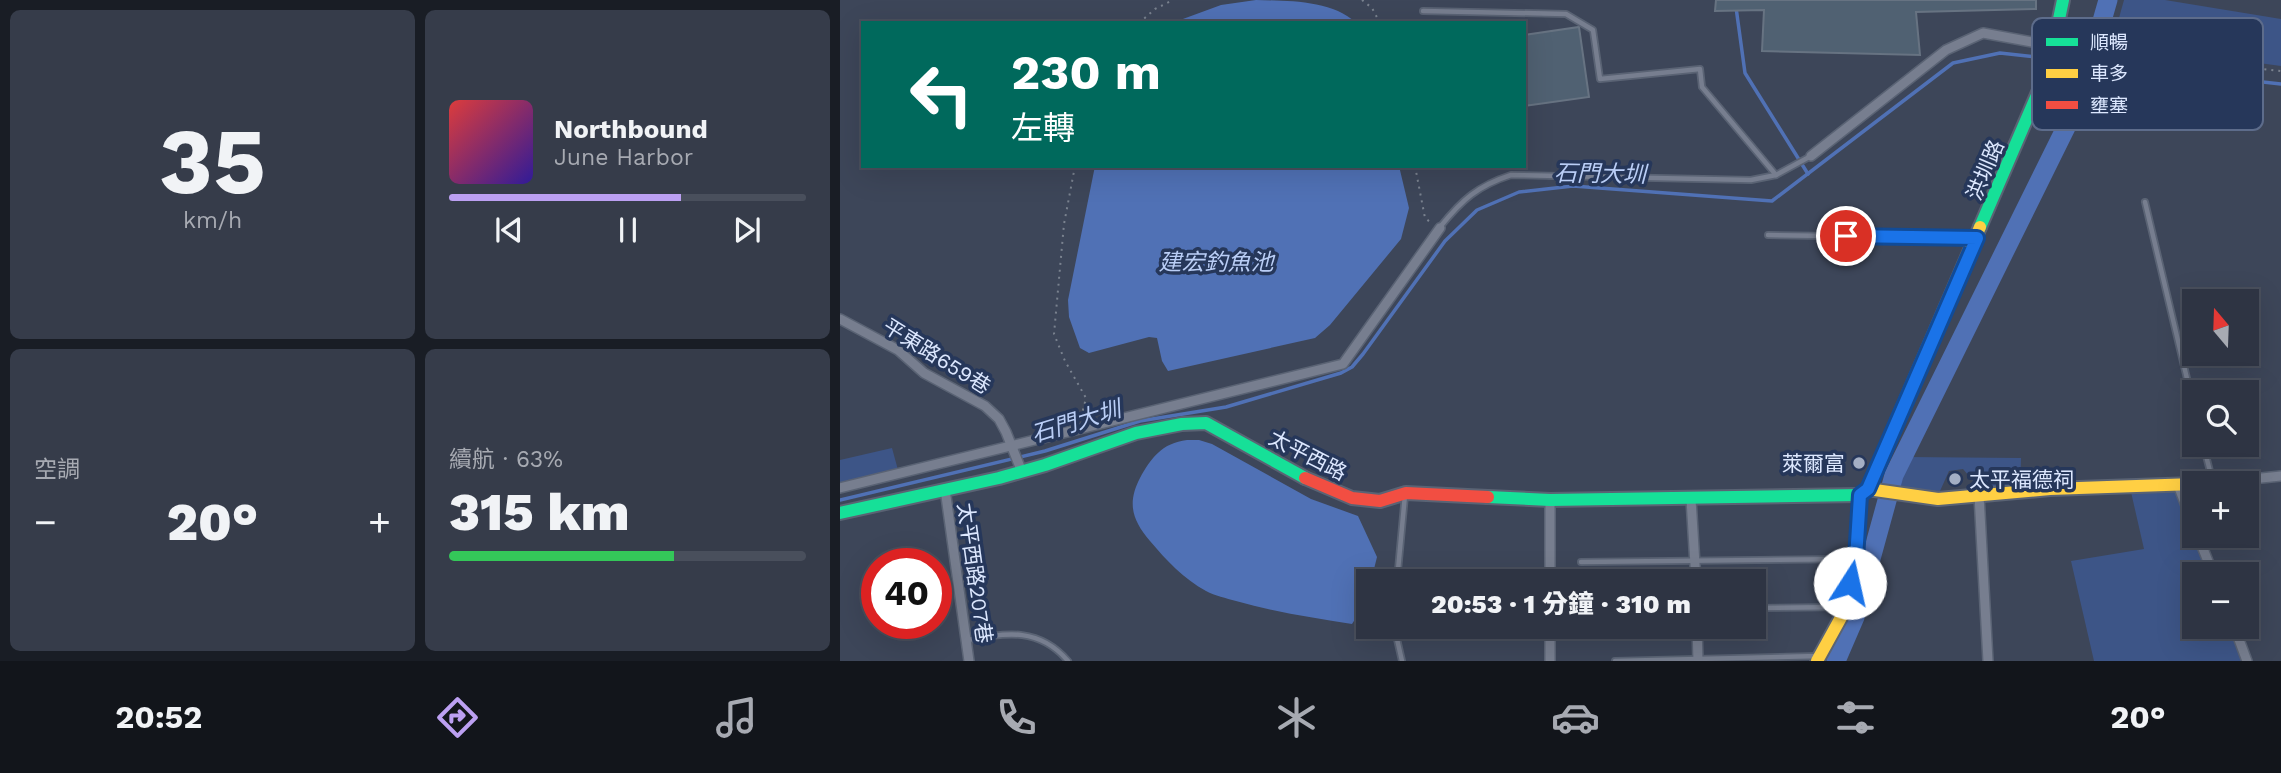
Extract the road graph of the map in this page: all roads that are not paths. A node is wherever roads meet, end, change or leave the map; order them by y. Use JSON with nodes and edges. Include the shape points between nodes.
{"nodes":[{"id":1,"x":2063,"y":0,"type":"edge"},
{"id":2,"x":1423,"y":12,"type":"dead end"},
{"id":3,"x":2059,"y":18,"type":"edge"},
{"id":4,"x":2032,"y":49,"type":"edge"},
{"id":5,"x":2032,"y":105,"type":"edge"},
{"id":6,"x":1811,"y":156,"type":"joint"},
{"id":7,"x":1776,"y":176,"type":"junction"},
{"id":8,"x":2145,"y":202,"type":"dead end"},
{"id":9,"x":1440,"y":228,"type":"joint"},
{"id":10,"x":1768,"y":235,"type":"dead end"},
{"id":11,"x":1977,"y":238,"type":"junction"},
{"id":12,"x":840,"y":319,"type":"edge"},
{"id":13,"x":2187,"y":380,"type":"edge"},
{"id":14,"x":1013,"y":448,"type":"junction"},
{"id":15,"x":1021,"y":468,"type":"junction"},
{"id":16,"x":2281,"y":477,"type":"edge"},
{"id":17,"x":2259,"y":479,"type":"edge"},
{"id":18,"x":2178,"y":485,"type":"junction"},
{"id":19,"x":2182,"y":485,"type":"edge"},
{"id":20,"x":840,"y":488,"type":"edge"},
{"id":21,"x":945,"y":489,"type":"junction"},
{"id":22,"x":1870,"y":492,"type":"junction"},
{"id":23,"x":1406,"y":493,"type":"junction"},
{"id":24,"x":1979,"y":495,"type":"junction"},
{"id":25,"x":2182,"y":495,"type":"edge"},
{"id":26,"x":1691,"y":499,"type":"junction"},
{"id":27,"x":1550,"y":500,"type":"junction"},
{"id":28,"x":840,"y":513,"type":"edge"},
{"id":29,"x":1695,"y":559,"type":"junction"},
{"id":30,"x":1856,"y":559,"type":"junction"},
{"id":31,"x":1581,"y":562,"type":"dead end"},
{"id":32,"x":1398,"y":569,"type":"edge"},
{"id":33,"x":1550,"y":569,"type":"edge"},
{"id":34,"x":1695,"y":569,"type":"edge"},
{"id":35,"x":1845,"y":607,"type":"junction"},
{"id":36,"x":1766,"y":608,"type":"edge"},
{"id":37,"x":1397,"y":639,"type":"edge"},
{"id":38,"x":1550,"y":639,"type":"edge"},
{"id":39,"x":1697,"y":639,"type":"edge"},
{"id":40,"x":2239,"y":639,"type":"edge"},
{"id":41,"x":967,"y":640,"type":"junction"},
{"id":42,"x":1818,"y":658,"type":"edge"},
{"id":43,"x":1698,"y":660,"type":"edge"},
{"id":44,"x":969,"y":661,"type":"edge"},
{"id":45,"x":1068,"y":661,"type":"edge"},
{"id":46,"x":1402,"y":661,"type":"edge"},
{"id":47,"x":1550,"y":661,"type":"edge"},
{"id":48,"x":1615,"y":661,"type":"edge"},
{"id":49,"x":1988,"y":661,"type":"edge"},
{"id":50,"x":2248,"y":661,"type":"edge"}],
"edges":[{"from":1,"to":3,"type":"street","name":"洪圳路"},
{"from":2,"to":7,"type":"lane","via":[[1566,14],[1593,30],[1600,79],[1700,69],[1702,87]]},
{"from":4,"to":6,"type":"street","via":[[1983,33],[1963,41]]},
{"from":5,"to":11,"type":"street","name":"洪圳路"},
{"from":6,"to":7,"type":"lane"},
{"from":7,"to":9,"type":"lane","via":[[1751,180],[1511,175],[1476,189]]},
{"from":8,"to":13,"type":"lane"},
{"from":9,"to":14,"type":"street","via":[[1343,364]]},
{"from":10,"to":11,"type":"lane"},
{"from":11,"to":22,"type":"street","name":"洪圳路"},
{"from":12,"to":14,"type":"street","name":"平東路659巷","via":[[985,406],[999,419]]},
{"from":14,"to":15,"type":"street","name":"平東路659巷"},
{"from":14,"to":20,"type":"street"},
{"from":15,"to":21,"type":"street","name":"太平西路"},
{"from":15,"to":23,"type":"street","name":"太平西路","via":[[1151,429],[1197,423],[1317,485],[1352,498],[1380,501]]},
{"from":16,"to":17,"type":"street"},
{"from":18,"to":19,"type":"street","name":"太平西路"},
{"from":18,"to":24,"type":"street","name":"太平西路"},
{"from":18,"to":25,"type":"street"},
{"from":21,"to":28,"type":"street","name":"太平西路"},
{"from":21,"to":41,"type":"street","name":"太平西路207巷"},
{"from":22,"to":24,"type":"street","name":"太平西路","via":[[1938,499]]},
{"from":22,"to":26,"type":"street","name":"太平西路"},
{"from":22,"to":30,"type":"street","name":"洪圳路"},
{"from":23,"to":27,"type":"street","name":"太平西路"},
{"from":23,"to":32,"type":"lane"},
{"from":24,"to":49,"type":"street"},
{"from":26,"to":27,"type":"street","name":"太平西路"},
{"from":26,"to":29,"type":"street"},
{"from":27,"to":33,"type":"street"},
{"from":29,"to":30,"type":"lane"},
{"from":29,"to":31,"type":"lane"},
{"from":29,"to":34,"type":"street"},
{"from":30,"to":35,"type":"street","name":"洪圳路"},
{"from":35,"to":36,"type":"lane"},
{"from":35,"to":42,"type":"street","name":"洪圳路"},
{"from":37,"to":46,"type":"lane"},
{"from":38,"to":47,"type":"street"},
{"from":39,"to":43,"type":"street"},
{"from":40,"to":50,"type":"street"},
{"from":41,"to":44,"type":"street","name":"太平西路207巷"},
{"from":41,"to":45,"type":"lane","via":[[1035,637],[1055,646]]},
{"from":42,"to":43,"type":"lane"},
{"from":43,"to":48,"type":"lane"}]}
